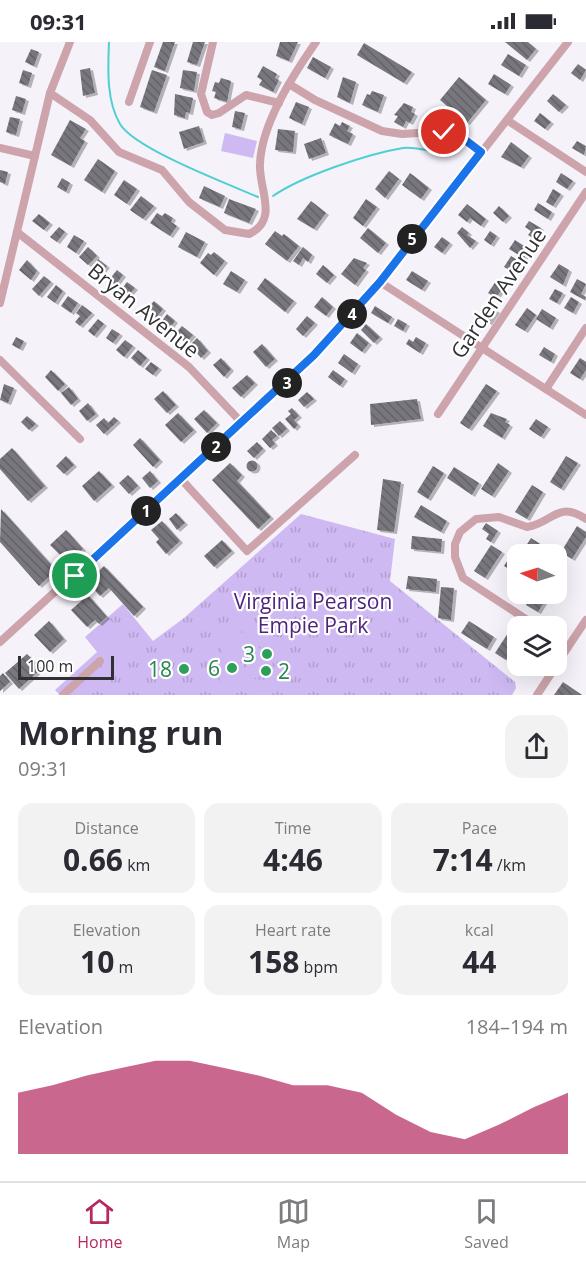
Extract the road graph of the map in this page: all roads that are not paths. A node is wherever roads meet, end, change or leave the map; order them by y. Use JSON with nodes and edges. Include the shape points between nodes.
{"nodes":[{"id":1,"x":70,"y":42,"type":"edge"},
{"id":2,"x":150,"y":42,"type":"edge"},
{"id":3,"x":213,"y":42,"type":"edge"},
{"id":4,"x":316,"y":42,"type":"edge"},
{"id":5,"x":568,"y":42,"type":"edge"},
{"id":6,"x":290,"y":84,"type":"junction"},
{"id":7,"x":50,"y":93,"type":"junction"},
{"id":8,"x":129,"y":102,"type":"dead end"},
{"id":9,"x":279,"y":103,"type":"junction"},
{"id":10,"x":507,"y":120,"type":"junction"},
{"id":11,"x":0,"y":148,"type":"edge"},
{"id":12,"x":481,"y":152,"type":"junction"},
{"id":13,"x":34,"y":156,"type":"junction"},
{"id":14,"x":586,"y":172,"type":"edge"},
{"id":15,"x":586,"y":192,"type":"edge"},
{"id":16,"x":17,"y":232,"type":"junction"},
{"id":17,"x":380,"y":282,"type":"junction"},
{"id":18,"x":0,"y":303,"type":"edge"},
{"id":19,"x":586,"y":328,"type":"edge"},
{"id":20,"x":483,"y":349,"type":"junction"},
{"id":21,"x":0,"y":360,"type":"edge"},
{"id":22,"x":546,"y":389,"type":"junction"},
{"id":23,"x":438,"y":414,"type":"dead end"},
{"id":24,"x":586,"y":414,"type":"edge"},
{"id":25,"x":242,"y":423,"type":"junction"},
{"id":26,"x":80,"y":439,"type":"dead end"},
{"id":27,"x":355,"y":455,"type":"dead end"},
{"id":28,"x":182,"y":479,"type":"junction"},
{"id":29,"x":586,"y":519,"type":"edge"},
{"id":30,"x":522,"y":616,"type":"edge"},
{"id":31,"x":586,"y":620,"type":"edge"},
{"id":32,"x":0,"y":642,"type":"edge"},
{"id":33,"x":568,"y":647,"type":"edge"},
{"id":34,"x":100,"y":661,"type":"dead end"},
{"id":35,"x":549,"y":676,"type":"edge"},
{"id":36,"x":63,"y":695,"type":"edge"},
{"id":37,"x":537,"y":695,"type":"edge"}],
"edges":[{"from":1,"to":7,"type":"street"},
{"from":2,"to":8,"type":"street"},
{"from":3,"to":9,"type":"street","via":[[201,94],[207,112],[219,113],[246,95]]},
{"from":4,"to":6,"type":"street"},
{"from":5,"to":10,"type":"street"},
{"from":6,"to":9,"type":"street"},
{"from":6,"to":12,"type":"street","via":[[382,131],[451,131]]},
{"from":7,"to":9,"type":"street","via":[[90,120],[119,152],[162,170],[189,202],[225,230],[242,235],[256,231],[264,219],[267,203],[260,161]]},
{"from":7,"to":13,"type":"street"},
{"from":10,"to":12,"type":"street"},
{"from":10,"to":14,"type":"street"},
{"from":11,"to":13,"type":"street"},
{"from":12,"to":17,"type":"street"},
{"from":13,"to":16,"type":"street"},
{"from":15,"to":20,"type":"street","name":"Garden Avenue"},
{"from":16,"to":18,"type":"street"},
{"from":16,"to":25,"type":"street","name":"Bryan Avenue","via":[[189,367]]},
{"from":17,"to":20,"type":"street"},
{"from":17,"to":25,"type":"street","via":[[314,355]]},
{"from":19,"to":22,"type":"street"},
{"from":20,"to":22,"type":"street"},
{"from":20,"to":23,"type":"street","name":"Garden Avenue"},
{"from":21,"to":26,"type":"street"},
{"from":22,"to":24,"type":"street"},
{"from":25,"to":28,"type":"street"},
{"from":27,"to":28,"type":"street","via":[[247,551]]},
{"from":28,"to":32,"type":"street"},
{"from":29,"to":30,"type":"street","via":[[563,511],[527,527],[499,517],[482,517],[470,522],[458,536],[455,557],[462,576]]},
{"from":31,"to":33,"type":"street"},
{"from":34,"to":36,"type":"street"},
{"from":35,"to":37,"type":"street"}]}
